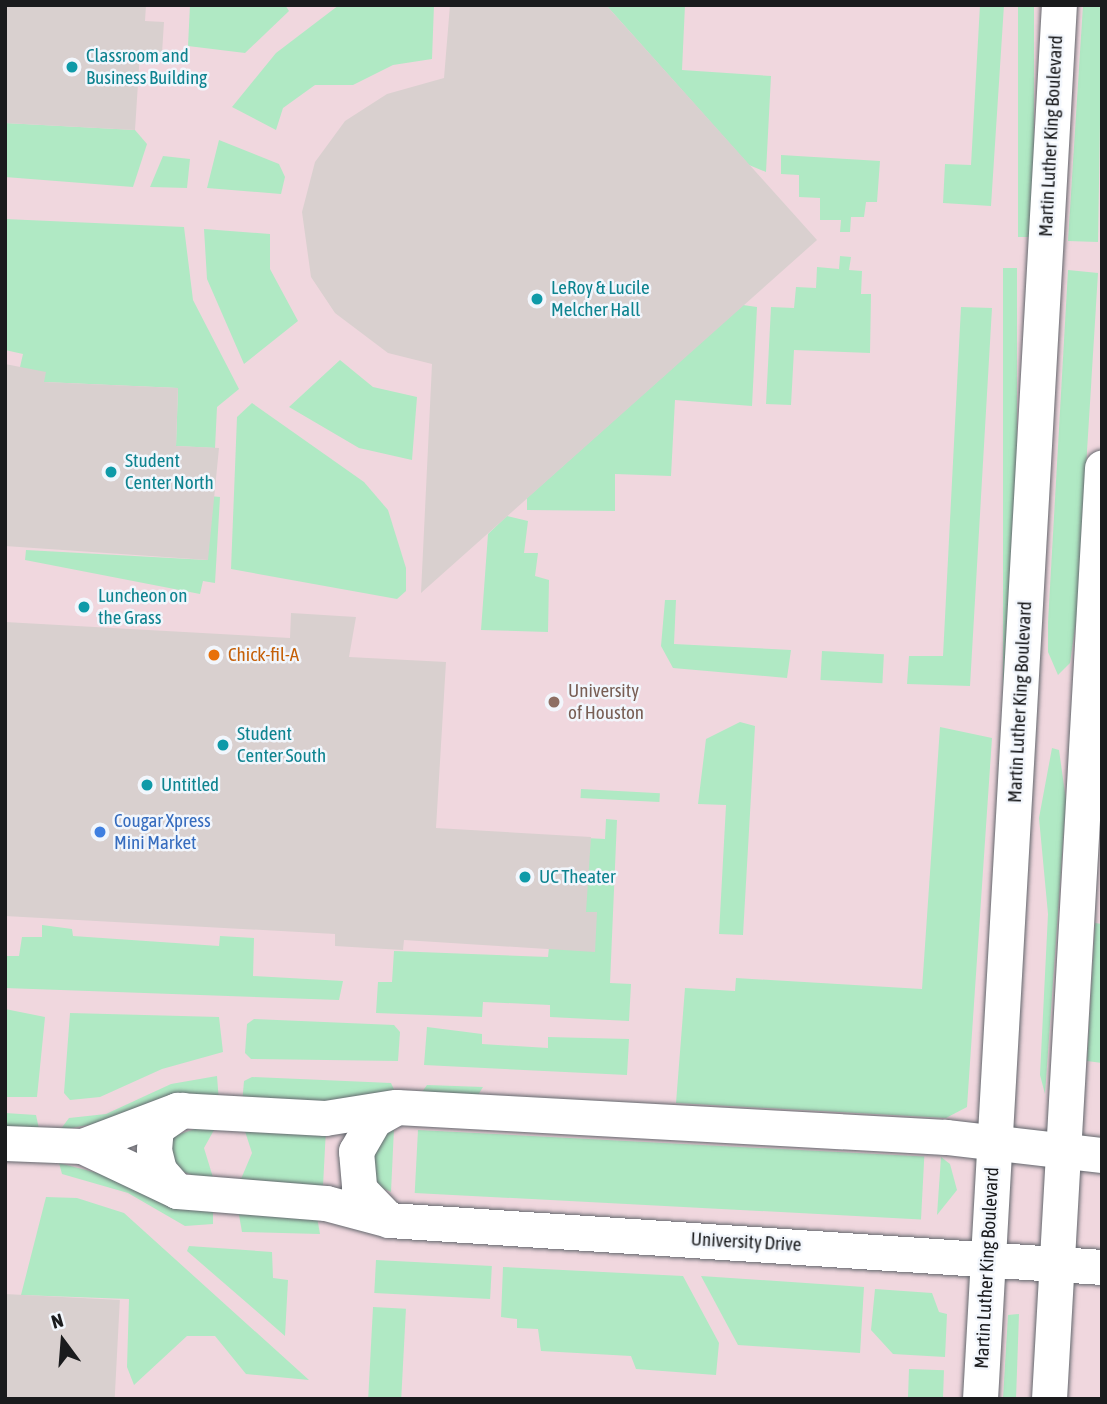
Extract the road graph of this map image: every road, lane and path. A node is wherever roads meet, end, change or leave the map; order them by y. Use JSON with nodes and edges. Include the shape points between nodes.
{"nodes":[{"id":1,"x":1059,"y":5,"type":"edge"},
{"id":2,"x":1102,"y":468,"type":"edge"},
{"id":3,"x":397,"y":1107,"type":"junction"},
{"id":4,"x":177,"y":1110,"type":"junction"},
{"id":5,"x":994,"y":1141,"type":"junction"},
{"id":6,"x":5,"y":1143,"type":"edge"},
{"id":7,"x":82,"y":1146,"type":"junction"},
{"id":8,"x":1060,"y":1151,"type":"junction"},
{"id":9,"x":1102,"y":1155,"type":"edge"},
{"id":10,"x":177,"y":1191,"type":"junction"},
{"id":11,"x":389,"y":1220,"type":"junction"},
{"id":12,"x":987,"y":1262,"type":"junction"},
{"id":13,"x":1053,"y":1266,"type":"junction"},
{"id":14,"x":1102,"y":1267,"type":"edge"},
{"id":15,"x":980,"y":1399,"type":"edge"},
{"id":16,"x":1049,"y":1399,"type":"edge"}],
"edges":[{"from":1,"to":5,"type":"street","name":"Martin Luther King Boulevard"},
{"from":2,"to":8,"type":"street"},
{"from":3,"to":4,"type":"street","name":"University Drive","via":[[325,1118]]},
{"from":3,"to":5,"type":"street","name":"University Drive"},
{"from":3,"to":11,"type":"street","via":[[374,1120],[356,1151],[359,1189]]},
{"from":4,"to":7,"type":"street","name":"University Drive"},
{"from":4,"to":10,"type":"street","via":[[156,1128],[154,1150],[159,1170]]},
{"from":5,"to":8,"type":"street","name":"University Drive"},
{"from":5,"to":12,"type":"street","name":"Martin Luther King Boulevard"},
{"from":6,"to":7,"type":"street","name":"University Drive"},
{"from":7,"to":10,"type":"street","name":"University Drive"},
{"from":8,"to":9,"type":"street","name":"University Drive"},
{"from":8,"to":13,"type":"street"},
{"from":10,"to":11,"type":"street","name":"University Drive","via":[[326,1203]]},
{"from":11,"to":12,"type":"street","name":"University Drive","via":[[925,1251]]},
{"from":12,"to":13,"type":"street","name":"University Drive"},
{"from":12,"to":15,"type":"street","name":"Martin Luther King Boulevard"},
{"from":13,"to":14,"type":"street","name":"University Drive"},
{"from":13,"to":16,"type":"street"}]}
